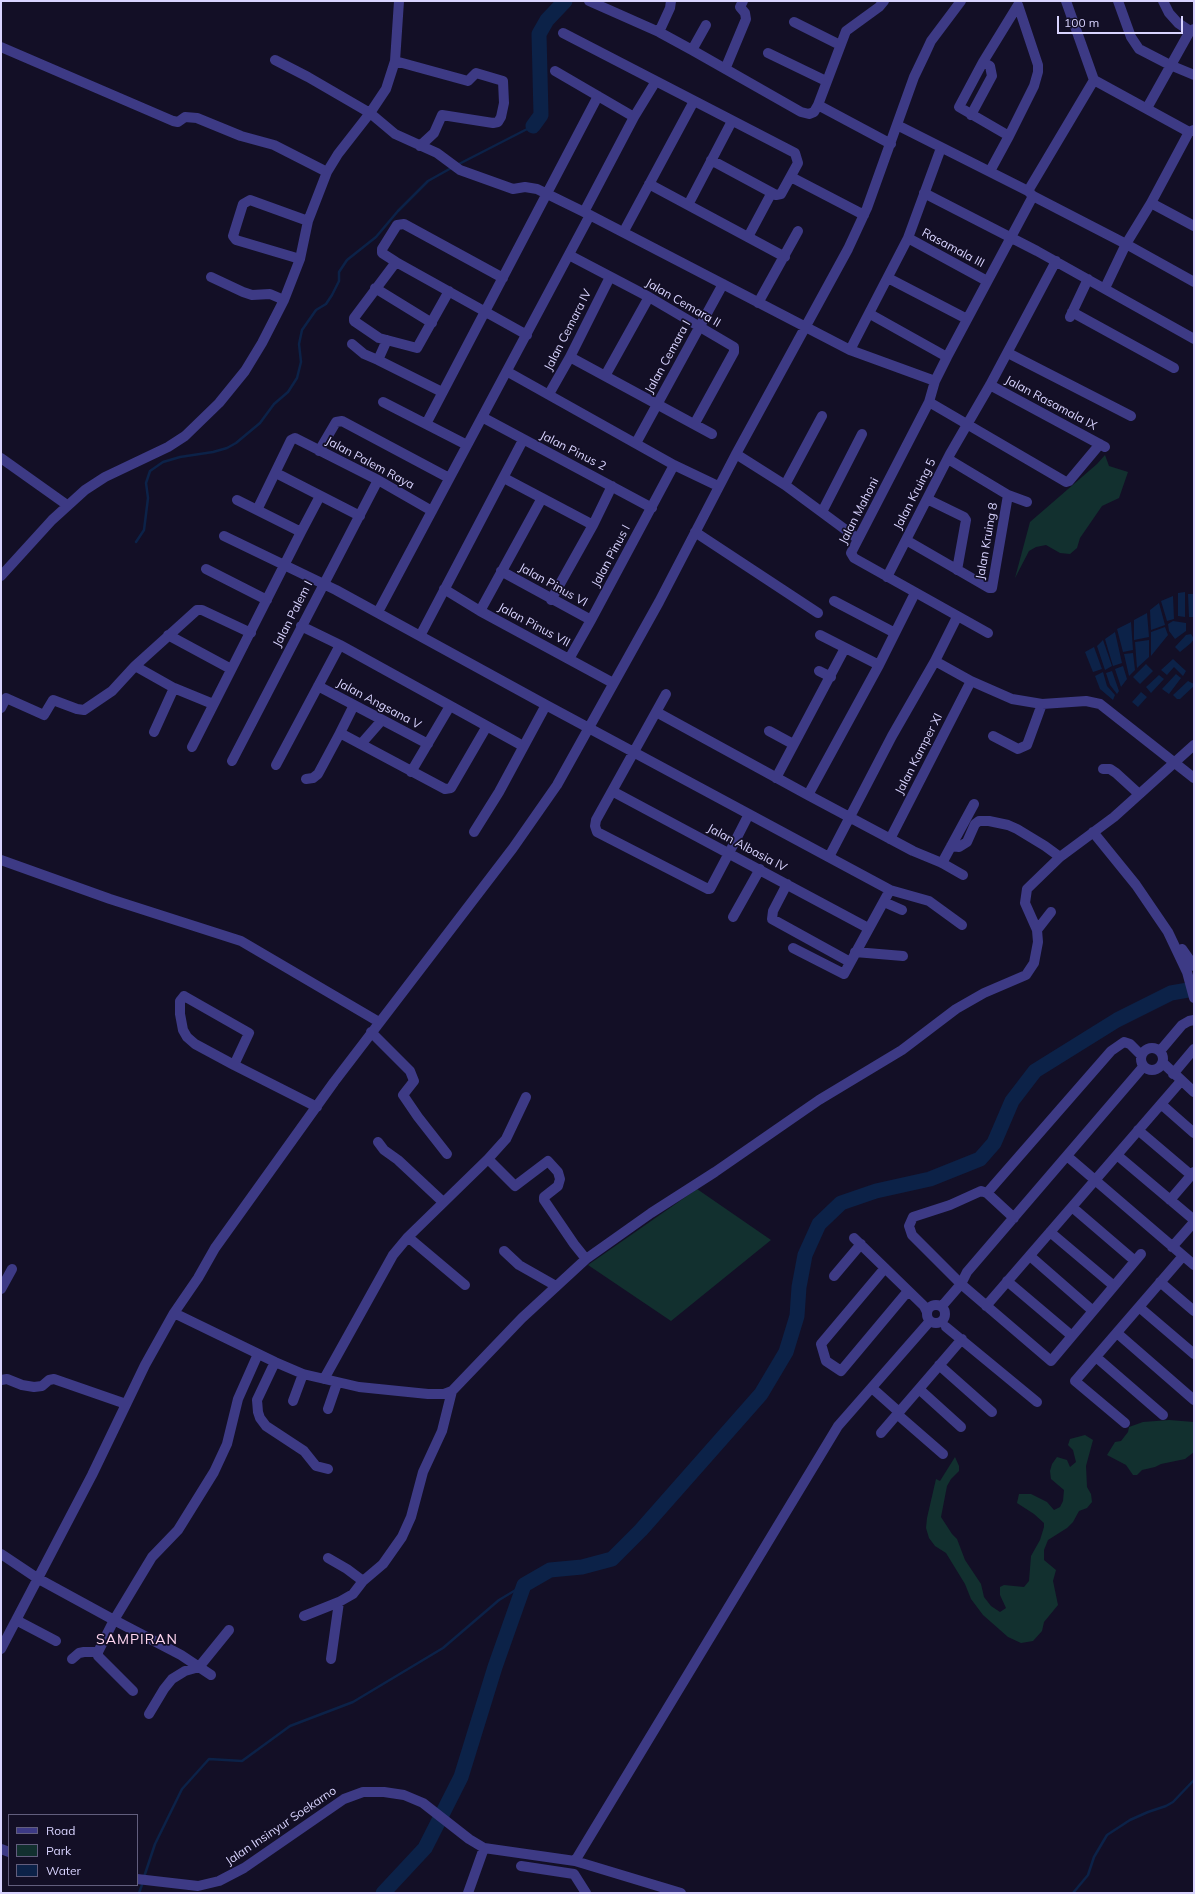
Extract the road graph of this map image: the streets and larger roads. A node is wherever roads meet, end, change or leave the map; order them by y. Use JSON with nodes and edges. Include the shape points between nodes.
{"nodes":[{"id":1,"x":399,"y":1,"type":"edge"},
{"id":2,"x":589,"y":1,"type":"edge"},
{"id":3,"x":671,"y":1,"type":"edge"},
{"id":4,"x":743,"y":1,"type":"edge"},
{"id":5,"x":884,"y":1,"type":"edge"},
{"id":6,"x":961,"y":1,"type":"edge"},
{"id":7,"x":1066,"y":1,"type":"edge"},
{"id":8,"x":1118,"y":1,"type":"edge"},
{"id":9,"x":1163,"y":1,"type":"edge"},
{"id":10,"x":1018,"y":2,"type":"edge"},
{"id":11,"x":794,"y":22,"type":"dead end"},
{"id":12,"x":706,"y":25,"type":"dead end"},
{"id":13,"x":1192,"y":30,"type":"edge"},
{"id":14,"x":659,"y":32,"type":"junction"},
{"id":15,"x":563,"y":33,"type":"dead end"},
{"id":16,"x":840,"y":45,"type":"junction"},
{"id":17,"x":1,"y":47,"type":"edge"},
{"id":18,"x":692,"y":50,"type":"junction"},
{"id":19,"x":768,"y":53,"type":"dead end"},
{"id":20,"x":275,"y":60,"type":"dead end"},
{"id":21,"x":395,"y":61,"type":"junction"},
{"id":22,"x":983,"y":62,"type":"junction"},
{"id":23,"x":1170,"y":65,"type":"junction"},
{"id":24,"x":726,"y":68,"type":"junction"},
{"id":25,"x":554,"y":71,"type":"dead end"},
{"id":26,"x":1194,"y":75,"type":"edge"},
{"id":27,"x":1094,"y":80,"type":"junction"},
{"id":28,"x":656,"y":81,"type":"junction"},
{"id":29,"x":826,"y":81,"type":"junction"},
{"id":30,"x":598,"y":96,"type":"junction"},
{"id":31,"x":694,"y":101,"type":"junction"},
{"id":32,"x":818,"y":105,"type":"junction"},
{"id":33,"x":1147,"y":108,"type":"junction"},
{"id":34,"x":370,"y":113,"type":"junction"},
{"id":35,"x":971,"y":115,"type":"junction"},
{"id":36,"x":634,"y":117,"type":"junction"},
{"id":37,"x":732,"y":121,"type":"junction"},
{"id":38,"x":897,"y":125,"type":"junction"},
{"id":39,"x":1191,"y":131,"type":"edge"},
{"id":40,"x":1009,"y":136,"type":"junction"},
{"id":41,"x":891,"y":144,"type":"junction"},
{"id":42,"x":420,"y":146,"type":"junction"},
{"id":43,"x":941,"y":148,"type":"junction"},
{"id":44,"x":711,"y":160,"type":"junction"},
{"id":45,"x":990,"y":171,"type":"junction"},
{"id":46,"x":327,"y":172,"type":"junction"},
{"id":47,"x":791,"y":176,"type":"junction"},
{"id":48,"x":649,"y":184,"type":"junction"},
{"id":49,"x":924,"y":193,"type":"junction"},
{"id":50,"x":1031,"y":193,"type":"junction"},
{"id":51,"x":546,"y":194,"type":"junction"},
{"id":52,"x":771,"y":194,"type":"junction"},
{"id":53,"x":1151,"y":203,"type":"junction"},
{"id":54,"x":688,"y":205,"type":"junction"},
{"id":55,"x":587,"y":213,"type":"junction"},
{"id":56,"x":864,"y":215,"type":"junction"},
{"id":57,"x":308,"y":221,"type":"junction"},
{"id":58,"x":1193,"y":222,"type":"edge"},
{"id":59,"x":624,"y":231,"type":"junction"},
{"id":60,"x":798,"y":231,"type":"dead end"},
{"id":61,"x":748,"y":236,"type":"junction"},
{"id":62,"x":908,"y":238,"type":"junction"},
{"id":63,"x":1011,"y":239,"type":"junction"},
{"id":64,"x":1126,"y":244,"type":"junction"},
{"id":65,"x":569,"y":255,"type":"junction"},
{"id":66,"x":785,"y":257,"type":"junction"},
{"id":67,"x":300,"y":259,"type":"junction"},
{"id":68,"x":1056,"y":261,"type":"junction"},
{"id":69,"x":396,"y":262,"type":"junction"},
{"id":70,"x":211,"y":277,"type":"dead end"},
{"id":71,"x":610,"y":277,"type":"junction"},
{"id":72,"x":503,"y":278,"type":"junction"},
{"id":73,"x":888,"y":278,"type":"junction"},
{"id":74,"x":1088,"y":279,"type":"junction"},
{"id":75,"x":987,"y":281,"type":"junction"},
{"id":76,"x":1194,"y":282,"type":"edge"},
{"id":77,"x":723,"y":284,"type":"junction"},
{"id":78,"x":375,"y":288,"type":"junction"},
{"id":79,"x":1105,"y":288,"type":"junction"},
{"id":80,"x":449,"y":291,"type":"junction"},
{"id":81,"x":649,"y":297,"type":"junction"},
{"id":82,"x":284,"y":300,"type":"junction"},
{"id":83,"x":758,"y":303,"type":"junction"},
{"id":84,"x":486,"y":312,"type":"junction"},
{"id":85,"x":870,"y":314,"type":"junction"},
{"id":86,"x":967,"y":319,"type":"junction"},
{"id":87,"x":432,"y":323,"type":"junction"},
{"id":88,"x":805,"y":327,"type":"junction"},
{"id":89,"x":700,"y":328,"type":"junction"},
{"id":90,"x":527,"y":335,"type":"junction"},
{"id":91,"x":1194,"y":339,"type":"edge"},
{"id":92,"x":387,"y":340,"type":"junction"},
{"id":93,"x":352,"y":344,"type":"dead end"},
{"id":94,"x":850,"y":350,"type":"junction"},
{"id":95,"x":1008,"y":353,"type":"junction"},
{"id":96,"x":570,"y":356,"type":"junction"},
{"id":97,"x":946,"y":357,"type":"junction"},
{"id":98,"x":378,"y":360,"type":"junction"},
{"id":99,"x":1174,"y":368,"type":"dead end"},
{"id":100,"x":508,"y":372,"type":"junction"},
{"id":101,"x":605,"y":376,"type":"junction"},
{"id":102,"x":935,"y":381,"type":"junction"},
{"id":103,"x":990,"y":385,"type":"junction"},
{"id":104,"x":442,"y":392,"type":"junction"},
{"id":105,"x":549,"y":394,"type":"junction"},
{"id":106,"x":383,"y":402,"type":"dead end"},
{"id":107,"x":929,"y":402,"type":"junction"},
{"id":108,"x":658,"y":403,"type":"junction"},
{"id":109,"x":822,"y":416,"type":"dead end"},
{"id":110,"x":1130,"y":416,"type":"dead end"},
{"id":111,"x":482,"y":417,"type":"junction"},
{"id":112,"x":695,"y":423,"type":"junction"},
{"id":113,"x":426,"y":424,"type":"junction"},
{"id":114,"x":967,"y":424,"type":"junction"},
{"id":115,"x":712,"y":434,"type":"dead end"},
{"id":116,"x":862,"y":434,"type":"dead end"},
{"id":117,"x":523,"y":440,"type":"junction"},
{"id":118,"x":636,"y":443,"type":"junction"},
{"id":119,"x":467,"y":445,"type":"junction"},
{"id":120,"x":319,"y":451,"type":"junction"},
{"id":121,"x":736,"y":454,"type":"junction"},
{"id":122,"x":1,"y":458,"type":"edge"},
{"id":123,"x":948,"y":459,"type":"junction"},
{"id":124,"x":674,"y":465,"type":"junction"},
{"id":125,"x":276,"y":474,"type":"junction"},
{"id":126,"x":449,"y":478,"type":"junction"},
{"id":127,"x":504,"y":478,"type":"junction"},
{"id":128,"x":378,"y":480,"type":"junction"},
{"id":129,"x":784,"y":485,"type":"junction"},
{"id":130,"x":612,"y":486,"type":"junction"},
{"id":131,"x":718,"y":486,"type":"junction"},
{"id":132,"x":1008,"y":495,"type":"junction"},
{"id":133,"x":320,"y":496,"type":"junction"},
{"id":134,"x":542,"y":498,"type":"junction"},
{"id":135,"x":927,"y":498,"type":"junction"},
{"id":136,"x":237,"y":500,"type":"dead end"},
{"id":137,"x":1027,"y":502,"type":"dead end"},
{"id":138,"x":67,"y":505,"type":"junction"},
{"id":139,"x":652,"y":508,"type":"junction"},
{"id":140,"x":257,"y":510,"type":"junction"},
{"id":141,"x":432,"y":511,"type":"junction"},
{"id":142,"x":822,"y":512,"type":"junction"},
{"id":143,"x":360,"y":516,"type":"junction"},
{"id":144,"x":593,"y":525,"type":"junction"},
{"id":145,"x":301,"y":532,"type":"junction"},
{"id":146,"x":695,"y":532,"type":"junction"},
{"id":147,"x":224,"y":536,"type":"dead end"},
{"id":148,"x":858,"y":539,"type":"junction"},
{"id":149,"x":906,"y":540,"type":"junction"},
{"id":150,"x":285,"y":566,"type":"junction"},
{"id":151,"x":206,"y":569,"type":"dead end"},
{"id":152,"x":957,"y":570,"type":"junction"},
{"id":153,"x":501,"y":572,"type":"junction"},
{"id":154,"x":1,"y":576,"type":"edge"},
{"id":155,"x":887,"y":577,"type":"junction"},
{"id":156,"x":324,"y":583,"type":"junction"},
{"id":157,"x":444,"y":589,"type":"junction"},
{"id":158,"x":915,"y":593,"type":"junction"},
{"id":159,"x":267,"y":600,"type":"junction"},
{"id":160,"x":552,"y":600,"type":"junction"},
{"id":161,"x":834,"y":601,"type":"dead end"},
{"id":162,"x":480,"y":611,"type":"junction"},
{"id":163,"x":378,"y":612,"type":"junction"},
{"id":164,"x":818,"y":614,"type":"dead end"},
{"id":165,"x":957,"y":617,"type":"junction"},
{"id":166,"x":591,"y":620,"type":"junction"},
{"id":167,"x":302,"y":626,"type":"junction"},
{"id":168,"x":251,"y":633,"type":"junction"},
{"id":169,"x":988,"y":633,"type":"dead end"},
{"id":170,"x":895,"y":634,"type":"junction"},
{"id":171,"x":168,"y":635,"type":"junction"},
{"id":172,"x":820,"y":635,"type":"dead end"},
{"id":173,"x":420,"y":636,"type":"junction"},
{"id":174,"x":340,"y":646,"type":"junction"},
{"id":175,"x":845,"y":648,"type":"junction"},
{"id":176,"x":569,"y":659,"type":"junction"},
{"id":177,"x":935,"y":661,"type":"junction"},
{"id":178,"x":879,"y":665,"type":"junction"},
{"id":179,"x":135,"y":666,"type":"junction"},
{"id":180,"x":231,"y":669,"type":"junction"},
{"id":181,"x":819,"y":671,"type":"dead end"},
{"id":182,"x":831,"y":677,"type":"junction"},
{"id":183,"x":971,"y":681,"type":"junction"},
{"id":184,"x":613,"y":682,"type":"junction"},
{"id":185,"x":318,"y":686,"type":"junction"},
{"id":186,"x":174,"y":688,"type":"junction"},
{"id":187,"x":666,"y":694,"type":"dead end"},
{"id":188,"x":3,"y":696,"type":"edge"},
{"id":189,"x":213,"y":704,"type":"junction"},
{"id":190,"x":1042,"y":704,"type":"junction"},
{"id":191,"x":354,"y":705,"type":"junction"},
{"id":192,"x":450,"y":706,"type":"junction"},
{"id":193,"x":546,"y":706,"type":"junction"},
{"id":194,"x":1,"y":708,"type":"edge"},
{"id":195,"x":656,"y":713,"type":"junction"},
{"id":196,"x":382,"y":720,"type":"junction"},
{"id":197,"x":487,"y":726,"type":"junction"},
{"id":198,"x":589,"y":729,"type":"junction"},
{"id":199,"x":769,"y":731,"type":"dead end"},
{"id":200,"x":154,"y":732,"type":"dead end"},
{"id":201,"x":340,"y":733,"type":"junction"},
{"id":202,"x":993,"y":736,"type":"dead end"},
{"id":203,"x":361,"y":744,"type":"junction"},
{"id":204,"x":428,"y":744,"type":"junction"},
{"id":205,"x":793,"y":744,"type":"junction"},
{"id":206,"x":1194,"y":745,"type":"edge"},
{"id":207,"x":523,"y":746,"type":"junction"},
{"id":208,"x":192,"y":747,"type":"dead end"},
{"id":209,"x":633,"y":751,"type":"junction"},
{"id":210,"x":232,"y":761,"type":"dead end"},
{"id":211,"x":1174,"y":763,"type":"junction"},
{"id":212,"x":276,"y":765,"type":"dead end"},
{"id":213,"x":1109,"y":770,"type":"dead end"},
{"id":214,"x":411,"y":772,"type":"junction"},
{"id":215,"x":776,"y":778,"type":"junction"},
{"id":216,"x":1194,"y":778,"type":"edge"},
{"id":217,"x":306,"y":779,"type":"dead end"},
{"id":218,"x":612,"y":791,"type":"junction"},
{"id":219,"x":1139,"y":794,"type":"junction"},
{"id":220,"x":808,"y":796,"type":"junction"},
{"id":221,"x":974,"y":804,"type":"dead end"},
{"id":222,"x":749,"y":814,"type":"junction"},
{"id":223,"x":850,"y":817,"type":"junction"},
{"id":224,"x":474,"y":832,"type":"dead end"},
{"id":225,"x":1093,"y":832,"type":"junction"},
{"id":226,"x":890,"y":839,"type":"junction"},
{"id":227,"x":951,"y":846,"type":"junction"},
{"id":228,"x":729,"y":853,"type":"junction"},
{"id":229,"x":829,"y":857,"type":"junction"},
{"id":230,"x":1060,"y":857,"type":"junction"},
{"id":231,"x":1,"y":860,"type":"edge"},
{"id":232,"x":942,"y":863,"type":"junction"},
{"id":233,"x":760,"y":870,"type":"junction"},
{"id":234,"x":963,"y":876,"type":"dead end"},
{"id":235,"x":787,"y":884,"type":"junction"},
{"id":236,"x":890,"y":890,"type":"junction"},
{"id":237,"x":884,"y":902,"type":"junction"},
{"id":238,"x":902,"y":910,"type":"dead end"},
{"id":239,"x":1051,"y":912,"type":"dead end"},
{"id":240,"x":733,"y":917,"type":"dead end"},
{"id":241,"x":962,"y":926,"type":"dead end"},
{"id":242,"x":868,"y":928,"type":"junction"},
{"id":243,"x":1037,"y":930,"type":"junction"},
{"id":244,"x":793,"y":948,"type":"dead end"},
{"id":245,"x":855,"y":952,"type":"junction"},
{"id":246,"x":903,"y":956,"type":"dead end"},
{"id":247,"x":850,"y":962,"type":"junction"},
{"id":248,"x":1191,"y":969,"type":"edge"},
{"id":249,"x":1194,"y":998,"type":"edge"},
{"id":250,"x":1194,"y":1020,"type":"edge"},
{"id":251,"x":379,"y":1022,"type":"junction"},
{"id":252,"x":371,"y":1032,"type":"junction"},
{"id":253,"x":1194,"y":1049,"type":"edge"},
{"id":254,"x":1160,"y":1051,"type":"junction"},
{"id":255,"x":1141,"y":1055,"type":"junction"},
{"id":256,"x":1163,"y":1063,"type":"junction"},
{"id":257,"x":234,"y":1065,"type":"junction"},
{"id":258,"x":1143,"y":1067,"type":"junction"},
{"id":259,"x":1173,"y":1074,"type":"junction"},
{"id":260,"x":1181,"y":1081,"type":"junction"},
{"id":261,"x":1194,"y":1092,"type":"edge"},
{"id":262,"x":526,"y":1097,"type":"dead end"},
{"id":263,"x":1161,"y":1104,"type":"junction"},
{"id":264,"x":317,"y":1107,"type":"junction"},
{"id":265,"x":1138,"y":1130,"type":"junction"},
{"id":266,"x":1194,"y":1133,"type":"edge"},
{"id":267,"x":378,"y":1142,"type":"dead end"},
{"id":268,"x":447,"y":1154,"type":"dead end"},
{"id":269,"x":1117,"y":1155,"type":"junction"},
{"id":270,"x":1067,"y":1156,"type":"junction"},
{"id":271,"x":488,"y":1160,"type":"junction"},
{"id":272,"x":1193,"y":1173,"type":"edge"},
{"id":273,"x":1095,"y":1180,"type":"junction"},
{"id":274,"x":987,"y":1193,"type":"junction"},
{"id":275,"x":1170,"y":1200,"type":"junction"},
{"id":276,"x":443,"y":1202,"type":"junction"},
{"id":277,"x":1072,"y":1207,"type":"junction"},
{"id":278,"x":1014,"y":1218,"type":"junction"},
{"id":279,"x":1194,"y":1221,"type":"edge"},
{"id":280,"x":1050,"y":1232,"type":"junction"},
{"id":281,"x":408,"y":1237,"type":"junction"},
{"id":282,"x":1172,"y":1247,"type":"junction"},
{"id":283,"x":504,"y":1251,"type":"dead end"},
{"id":284,"x":1030,"y":1256,"type":"junction"},
{"id":285,"x":1183,"y":1256,"type":"junction"},
{"id":286,"x":586,"y":1259,"type":"junction"},
{"id":287,"x":1194,"y":1265,"type":"edge"},
{"id":288,"x":885,"y":1268,"type":"junction"},
{"id":289,"x":12,"y":1269,"type":"dead end"},
{"id":290,"x":834,"y":1276,"type":"dead end"},
{"id":291,"x":1008,"y":1281,"type":"junction"},
{"id":292,"x":1160,"y":1282,"type":"junction"},
{"id":293,"x":962,"y":1284,"type":"junction"},
{"id":294,"x":465,"y":1285,"type":"dead end"},
{"id":295,"x":556,"y":1286,"type":"junction"},
{"id":296,"x":1114,"y":1286,"type":"junction"},
{"id":297,"x":1,"y":1288,"type":"edge"},
{"id":298,"x":908,"y":1291,"type":"junction"},
{"id":299,"x":942,"y":1306,"type":"junction"},
{"id":300,"x":986,"y":1306,"type":"junction"},
{"id":301,"x":1139,"y":1307,"type":"junction"},
{"id":302,"x":1093,"y":1311,"type":"junction"},
{"id":303,"x":1194,"y":1311,"type":"edge"},
{"id":304,"x":174,"y":1313,"type":"junction"},
{"id":305,"x":928,"y":1316,"type":"junction"},
{"id":306,"x":946,"y":1327,"type":"dead end"},
{"id":307,"x":1116,"y":1333,"type":"junction"},
{"id":308,"x":1072,"y":1336,"type":"junction"},
{"id":309,"x":962,"y":1339,"type":"junction"},
{"id":310,"x":258,"y":1354,"type":"junction"},
{"id":311,"x":1194,"y":1354,"type":"edge"},
{"id":312,"x":1096,"y":1357,"type":"junction"},
{"id":313,"x":275,"y":1362,"type":"junction"},
{"id":314,"x":939,"y":1365,"type":"junction"},
{"id":315,"x":303,"y":1374,"type":"junction"},
{"id":316,"x":324,"y":1379,"type":"junction"},
{"id":317,"x":1,"y":1380,"type":"edge"},
{"id":318,"x":337,"y":1382,"type":"junction"},
{"id":319,"x":872,"y":1388,"type":"junction"},
{"id":320,"x":919,"y":1389,"type":"junction"},
{"id":321,"x":452,"y":1391,"type":"junction"},
{"id":322,"x":1194,"y":1400,"type":"edge"},
{"id":323,"x":293,"y":1401,"type":"dead end"},
{"id":324,"x":1037,"y":1402,"type":"dead end"},
{"id":325,"x":126,"y":1404,"type":"junction"},
{"id":326,"x":328,"y":1409,"type":"dead end"},
{"id":327,"x":992,"y":1412,"type":"dead end"},
{"id":328,"x":898,"y":1413,"type":"junction"},
{"id":329,"x":1163,"y":1415,"type":"dead end"},
{"id":330,"x":1125,"y":1424,"type":"dead end"},
{"id":331,"x":961,"y":1427,"type":"dead end"},
{"id":332,"x":881,"y":1433,"type":"dead end"},
{"id":333,"x":943,"y":1454,"type":"dead end"},
{"id":334,"x":328,"y":1469,"type":"dead end"},
{"id":335,"x":1,"y":1554,"type":"edge"},
{"id":336,"x":328,"y":1558,"type":"dead end"},
{"id":337,"x":37,"y":1578,"type":"junction"},
{"id":338,"x":363,"y":1581,"type":"junction"},
{"id":339,"x":339,"y":1602,"type":"junction"},
{"id":340,"x":304,"y":1616,"type":"dead end"},
{"id":341,"x":16,"y":1620,"type":"junction"},
{"id":342,"x":114,"y":1620,"type":"junction"},
{"id":343,"x":228,"y":1630,"type":"dead end"},
{"id":344,"x":56,"y":1640,"type":"dead end"},
{"id":345,"x":1,"y":1649,"type":"edge"},
{"id":346,"x":98,"y":1652,"type":"junction"},
{"id":347,"x":72,"y":1659,"type":"dead end"},
{"id":348,"x":331,"y":1659,"type":"dead end"},
{"id":349,"x":199,"y":1667,"type":"junction"},
{"id":350,"x":211,"y":1675,"type":"dead end"},
{"id":351,"x":133,"y":1691,"type":"dead end"},
{"id":352,"x":149,"y":1714,"type":"dead end"},
{"id":353,"x":484,"y":1848,"type":"junction"},
{"id":354,"x":575,"y":1861,"type":"junction"},
{"id":355,"x":521,"y":1866,"type":"dead end"},
{"id":356,"x":138,"y":1879,"type":"edge"},
{"id":357,"x":468,"y":1893,"type":"edge"},
{"id":358,"x":586,"y":1893,"type":"edge"},
{"id":359,"x":681,"y":1893,"type":"edge"}],
"edges":[{"from":1,"to":21,"type":"street"},
{"from":2,"to":14,"type":"street"},
{"from":3,"to":14,"type":"street"},
{"from":4,"to":24,"type":"street","via":[[740,7],[746,19]]},
{"from":5,"to":16,"type":"street","via":[[846,31]]},
{"from":6,"to":38,"type":"street","via":[[931,41],[914,77]]},
{"from":7,"to":27,"type":"street"},
{"from":8,"to":23,"type":"street","via":[[1134,43],[1139,49]]},
{"from":9,"to":13,"type":"street","via":[[1178,23]]},
{"from":10,"to":22,"type":"street"},
{"from":10,"to":40,"type":"street","via":[[1038,72],[1034,86]]},
{"from":11,"to":16,"type":"street"},
{"from":12,"to":18,"type":"street"},
{"from":13,"to":23,"type":"street"},
{"from":14,"to":18,"type":"street"},
{"from":15,"to":28,"type":"street"},
{"from":16,"to":29,"type":"street"},
{"from":17,"to":46,"type":"street","via":[[173,121],[178,122],[185,117],[197,118],[242,136],[274,145]]},
{"from":18,"to":24,"type":"street"},
{"from":19,"to":29,"type":"street"},
{"from":20,"to":34,"type":"street"},
{"from":21,"to":34,"type":"street","via":[[386,88]]},
{"from":21,"to":42,"type":"street","via":[[468,81],[476,73],[502,80],[504,103],[498,122],[442,116],[434,134]]},
{"from":22,"to":35,"type":"street","via":[[990,66],[992,76]]},
{"from":22,"to":35,"type":"street","via":[[960,104],[961,109]]},
{"from":23,"to":26,"type":"street"},
{"from":23,"to":33,"type":"street"},
{"from":24,"to":32,"type":"street","via":[[801,112],[814,112]]},
{"from":25,"to":30,"type":"street"},
{"from":27,"to":33,"type":"street"},
{"from":27,"to":50,"type":"street","name":"Jalan Mahoni"},
{"from":28,"to":31,"type":"street"},
{"from":28,"to":36,"type":"street"},
{"from":29,"to":32,"type":"street"},
{"from":30,"to":36,"type":"street"},
{"from":30,"to":51,"type":"street"},
{"from":31,"to":37,"type":"street"},
{"from":31,"to":48,"type":"street"},
{"from":32,"to":41,"type":"street"},
{"from":33,"to":39,"type":"street"},
{"from":34,"to":42,"type":"street","via":[[395,134]]},
{"from":34,"to":46,"type":"street"},
{"from":35,"to":40,"type":"street"},
{"from":36,"to":55,"type":"street"},
{"from":37,"to":44,"type":"street"},
{"from":37,"to":47,"type":"street","via":[[795,153],[798,163]]},
{"from":38,"to":41,"type":"street"},
{"from":38,"to":43,"type":"street"},
{"from":39,"to":53,"type":"street"},
{"from":40,"to":45,"type":"street"},
{"from":41,"to":56,"type":"street"},
{"from":42,"to":51,"type":"street","via":[[437,153],[460,170],[513,189],[531,188]]},
{"from":43,"to":45,"type":"street"},
{"from":43,"to":49,"type":"street"},
{"from":44,"to":52,"type":"street"},
{"from":44,"to":54,"type":"street"},
{"from":45,"to":50,"type":"street"},
{"from":46,"to":57,"type":"street"},
{"from":47,"to":52,"type":"street","via":[[781,194]]},
{"from":47,"to":56,"type":"street"},
{"from":48,"to":54,"type":"street"},
{"from":48,"to":59,"type":"street"},
{"from":49,"to":62,"type":"street"},
{"from":49,"to":63,"type":"street"},
{"from":50,"to":63,"type":"street","name":"Jalan Mahoni"},
{"from":50,"to":64,"type":"street"},
{"from":51,"to":55,"type":"street"},
{"from":51,"to":72,"type":"street"},
{"from":52,"to":61,"type":"street"},
{"from":53,"to":58,"type":"street"},
{"from":53,"to":64,"type":"street"},
{"from":54,"to":61,"type":"street"},
{"from":55,"to":59,"type":"street"},
{"from":55,"to":65,"type":"street"},
{"from":56,"to":88,"type":"street","via":[[848,250]]},
{"from":57,"to":67,"type":"street"},
{"from":57,"to":67,"type":"street","via":[[250,200],[243,204],[233,236],[236,240]]},
{"from":59,"to":77,"type":"street"},
{"from":60,"to":66,"type":"street"},
{"from":61,"to":66,"type":"street"},
{"from":62,"to":73,"type":"street"},
{"from":62,"to":75,"type":"street","name":"Rasamala III"},
{"from":63,"to":68,"type":"street"},
{"from":63,"to":75,"type":"street","name":"Jalan Mahoni"},
{"from":64,"to":76,"type":"street"},
{"from":64,"to":79,"type":"street"},
{"from":65,"to":71,"type":"street","name":"Jalan Cemara II"},
{"from":65,"to":90,"type":"street"},
{"from":66,"to":83,"type":"street"},
{"from":67,"to":82,"type":"street"},
{"from":68,"to":74,"type":"street"},
{"from":68,"to":95,"type":"street","name":"Jalan Kruing 5"},
{"from":69,"to":72,"type":"street","via":[[382,253],[382,249],[400,223]]},
{"from":69,"to":78,"type":"street"},
{"from":69,"to":80,"type":"street"},
{"from":70,"to":82,"type":"street","via":[[252,295],[270,294]]},
{"from":71,"to":81,"type":"street","name":"Jalan Cemara II"},
{"from":71,"to":96,"type":"street","name":"Jalan Cemara IV"},
{"from":72,"to":84,"type":"street"},
{"from":73,"to":85,"type":"street"},
{"from":73,"to":86,"type":"street"},
{"from":74,"to":79,"type":"street"},
{"from":74,"to":99,"type":"street","via":[[1070,315]]},
{"from":75,"to":86,"type":"street","name":"Jalan Mahoni"},
{"from":77,"to":83,"type":"street"},
{"from":77,"to":89,"type":"street","name":"Jalan Cemara I"},
{"from":78,"to":87,"type":"street"},
{"from":78,"to":92,"type":"street","via":[[354,321],[379,338]]},
{"from":79,"to":91,"type":"street"},
{"from":80,"to":84,"type":"street"},
{"from":80,"to":87,"type":"street"},
{"from":81,"to":89,"type":"street","name":"Jalan Cemara II"},
{"from":81,"to":101,"type":"street"},
{"from":82,"to":138,"type":"street","via":[[262,343],[233,387],[192,430],[168,446],[105,477]]},
{"from":83,"to":88,"type":"street"},
{"from":84,"to":90,"type":"street"},
{"from":84,"to":104,"type":"street"},
{"from":85,"to":94,"type":"street"},
{"from":85,"to":97,"type":"street"},
{"from":86,"to":97,"type":"street","name":"Jalan Mahoni"},
{"from":87,"to":92,"type":"street","via":[[417,348]]},
{"from":88,"to":94,"type":"street"},
{"from":88,"to":121,"type":"street"},
{"from":89,"to":108,"type":"street","name":"Jalan Cemara I"},
{"from":89,"to":112,"type":"street","name":"Jalan Cemara II","via":[[734,347],[734,352]]},
{"from":90,"to":100,"type":"street"},
{"from":92,"to":98,"type":"street"},
{"from":93,"to":98,"type":"street","via":[[364,354]]},
{"from":94,"to":102,"type":"street"},
{"from":95,"to":103,"type":"street","name":"Jalan Kruing 5"},
{"from":95,"to":110,"type":"street"},
{"from":96,"to":101,"type":"street"},
{"from":96,"to":105,"type":"street","name":"Jalan Cemara IV"},
{"from":97,"to":102,"type":"street","name":"Jalan Mahoni"},
{"from":98,"to":104,"type":"street"},
{"from":100,"to":105,"type":"street"},
{"from":100,"to":111,"type":"street"},
{"from":101,"to":108,"type":"street"},
{"from":102,"to":107,"type":"street","name":"Jalan Mahoni"},
{"from":103,"to":114,"type":"street","name":"Jalan Kruing 5"},
{"from":103,"to":114,"type":"street","name":"Jalan Rasamala IX","via":[[1103,445],[1066,482]]},
{"from":104,"to":113,"type":"street"},
{"from":105,"to":118,"type":"street"},
{"from":106,"to":113,"type":"street"},
{"from":107,"to":114,"type":"street"},
{"from":107,"to":148,"type":"street","name":"Jalan Mahoni"},
{"from":108,"to":112,"type":"street"},
{"from":108,"to":118,"type":"street","name":"Jalan Cemara I"},
{"from":109,"to":129,"type":"street"},
{"from":111,"to":117,"type":"street","name":"Jalan Pinus 2"},
{"from":111,"to":119,"type":"street"},
{"from":112,"to":115,"type":"street"},
{"from":113,"to":119,"type":"street"},
{"from":114,"to":123,"type":"street","name":"Jalan Kruing 5"},
{"from":116,"to":142,"type":"street"},
{"from":117,"to":127,"type":"street"},
{"from":117,"to":130,"type":"street","name":"Jalan Pinus 2"},
{"from":118,"to":124,"type":"street"},
{"from":119,"to":126,"type":"street"},
{"from":120,"to":125,"type":"street","name":"Jalan Palem Raya","via":[[295,438],[291,440]]},
{"from":120,"to":126,"type":"street","via":[[336,422],[342,421]]},
{"from":120,"to":128,"type":"street","name":"Jalan Palem Raya"},
{"from":121,"to":129,"type":"street"},
{"from":121,"to":131,"type":"street"},
{"from":122,"to":138,"type":"street"},
{"from":123,"to":132,"type":"street"},
{"from":123,"to":135,"type":"street","name":"Jalan Kruing 5"},
{"from":124,"to":131,"type":"street"},
{"from":124,"to":139,"type":"street","name":"Jalan Pinus I"},
{"from":125,"to":133,"type":"street"},
{"from":125,"to":140,"type":"street"},
{"from":126,"to":141,"type":"street"},
{"from":127,"to":134,"type":"street"},
{"from":127,"to":157,"type":"street"},
{"from":128,"to":141,"type":"street","name":"Jalan Palem Raya"},
{"from":128,"to":143,"type":"street","name":"Jalan Palem I"},
{"from":129,"to":142,"type":"street"},
{"from":130,"to":139,"type":"street","name":"Jalan Pinus 2"},
{"from":130,"to":144,"type":"street"},
{"from":131,"to":146,"type":"street"},
{"from":132,"to":137,"type":"street"},
{"from":132,"to":152,"type":"street","name":"Jalan Kruing 8","via":[[992,588]]},
{"from":133,"to":143,"type":"street"},
{"from":133,"to":145,"type":"street"},
{"from":134,"to":144,"type":"street"},
{"from":134,"to":153,"type":"street"},
{"from":135,"to":149,"type":"street","name":"Jalan Kruing 5"},
{"from":135,"to":152,"type":"street","via":[[966,520]]},
{"from":136,"to":140,"type":"street"},
{"from":138,"to":154,"type":"street"},
{"from":139,"to":166,"type":"street","name":"Jalan Pinus I"},
{"from":140,"to":145,"type":"street"},
{"from":141,"to":163,"type":"street"},
{"from":142,"to":148,"type":"street"},
{"from":143,"to":156,"type":"street","name":"Jalan Palem I"},
{"from":144,"to":160,"type":"street"},
{"from":145,"to":150,"type":"street"},
{"from":146,"to":164,"type":"street"},
{"from":146,"to":184,"type":"street"},
{"from":147,"to":150,"type":"street"},
{"from":148,"to":155,"type":"street","name":"Jalan Mahoni","via":[[851,553],[854,558]]},
{"from":149,"to":152,"type":"street","name":"Jalan Kruing 8"},
{"from":149,"to":155,"type":"street","name":"Jalan Kruing 5"},
{"from":150,"to":156,"type":"street"},
{"from":150,"to":159,"type":"street"},
{"from":151,"to":159,"type":"street"},
{"from":153,"to":160,"type":"street","name":"Jalan Pinus Vl"},
{"from":153,"to":162,"type":"street"},
{"from":155,"to":158,"type":"street","name":"Jalan Mahoni"},
{"from":156,"to":163,"type":"street"},
{"from":156,"to":167,"type":"street","name":"Jalan Palem I"},
{"from":157,"to":162,"type":"street","name":"Jalan Pinus VII"},
{"from":157,"to":173,"type":"street"},
{"from":158,"to":165,"type":"street","name":"Jalan Mahoni"},
{"from":158,"to":170,"type":"street"},
{"from":159,"to":168,"type":"street"},
{"from":160,"to":166,"type":"street","name":"Jalan Pinus Vl"},
{"from":161,"to":170,"type":"street"},
{"from":162,"to":176,"type":"street","name":"Jalan Pinus VII"},
{"from":163,"to":173,"type":"street"},
{"from":165,"to":169,"type":"street","name":"Jalan Mahoni"},
{"from":165,"to":177,"type":"street"},
{"from":166,"to":176,"type":"street","name":"Jalan Pinus I"},
{"from":167,"to":174,"type":"street"},
{"from":167,"to":210,"type":"street","name":"Jalan Palem I"},
{"from":168,"to":171,"type":"street","via":[[199,610]]},
{"from":168,"to":180,"type":"street"},
{"from":170,"to":178,"type":"street"},
{"from":171,"to":179,"type":"street"},
{"from":171,"to":180,"type":"street"},
{"from":172,"to":175,"type":"street"},
{"from":173,"to":193,"type":"street"},
{"from":174,"to":185,"type":"street"},
{"from":174,"to":192,"type":"street"},
{"from":175,"to":178,"type":"street"},
{"from":175,"to":182,"type":"street"},
{"from":176,"to":184,"type":"street","name":"Jalan Pinus VII"},
{"from":177,"to":183,"type":"street"},
{"from":177,"to":223,"type":"street"},
{"from":178,"to":220,"type":"street"},
{"from":179,"to":186,"type":"street"},
{"from":179,"to":188,"type":"street","via":[[112,691],[83,710],[53,700],[42,715]]},
{"from":180,"to":189,"type":"street"},
{"from":181,"to":182,"type":"street"},
{"from":182,"to":205,"type":"street"},
{"from":183,"to":190,"type":"street","via":[[1012,699]]},
{"from":183,"to":226,"type":"street","name":"Jalan Kamper XI"},
{"from":184,"to":198,"type":"street"},
{"from":185,"to":191,"type":"street","name":"Jalan Angsana V"},
{"from":185,"to":212,"type":"street"},
{"from":186,"to":189,"type":"street"},
{"from":186,"to":200,"type":"street"},
{"from":187,"to":195,"type":"street"},
{"from":188,"to":194,"type":"street"},
{"from":189,"to":208,"type":"street"},
{"from":190,"to":202,"type":"street","via":[[1027,745],[1018,749]]},
{"from":190,"to":211,"type":"street","via":[[1100,704]]},
{"from":191,"to":196,"type":"street","name":"Jalan Angsana V"},
{"from":191,"to":201,"type":"street"},
{"from":192,"to":197,"type":"street"},
{"from":192,"to":204,"type":"street"},
{"from":193,"to":198,"type":"street"},
{"from":193,"to":207,"type":"street"},
{"from":195,"to":209,"type":"street"},
{"from":195,"to":215,"type":"street"},
{"from":196,"to":203,"type":"street"},
{"from":196,"to":204,"type":"street","name":"Jalan Angsana V"},
{"from":197,"to":207,"type":"street"},
{"from":197,"to":214,"type":"street","via":[[451,788],[445,789]]},
{"from":198,"to":209,"type":"street"},
{"from":198,"to":251,"type":"street","via":[[534,820]]},
{"from":199,"to":205,"type":"street"},
{"from":201,"to":203,"type":"street"},
{"from":201,"to":217,"type":"street","via":[[318,774]]},
{"from":203,"to":214,"type":"street"},
{"from":204,"to":214,"type":"street"},
{"from":205,"to":215,"type":"street"},
{"from":206,"to":211,"type":"street"},
{"from":207,"to":224,"type":"street"},
{"from":209,"to":218,"type":"street"},
{"from":209,"to":222,"type":"street"},
{"from":211,"to":216,"type":"street"},
{"from":211,"to":219,"type":"street"},
{"from":213,"to":219,"type":"street"},
{"from":215,"to":220,"type":"street"},
{"from":218,"to":228,"type":"street","name":"Jalan Albasia lV"},
{"from":218,"to":228,"type":"street","via":[[595,823],[597,832],[710,889]]},
{"from":219,"to":225,"type":"street"},
{"from":220,"to":223,"type":"street"},
{"from":221,"to":227,"type":"street"},
{"from":222,"to":228,"type":"street"},
{"from":222,"to":229,"type":"street"},
{"from":223,"to":226,"type":"street"},
{"from":223,"to":229,"type":"street"},
{"from":225,"to":230,"type":"street"},
{"from":225,"to":248,"type":"street","via":[[1136,885]]},
{"from":226,"to":232,"type":"street"},
{"from":227,"to":230,"type":"street","via":[[959,847],[967,842],[974,824],[989,821],[1017,829]]},
{"from":227,"to":232,"type":"street"},
{"from":228,"to":233,"type":"street","name":"Jalan Albasia lV"},
{"from":229,"to":236,"type":"street"},
{"from":230,"to":243,"type":"street","via":[[1031,883],[1025,893],[1026,907]]},
{"from":231,"to":251,"type":"street","via":[[253,947]]},
{"from":232,"to":234,"type":"street"},
{"from":233,"to":235,"type":"street","name":"Jalan Albasia lV"},
{"from":233,"to":240,"type":"street"},
{"from":235,"to":242,"type":"street","name":"Jalan Albasia lV"},
{"from":235,"to":247,"type":"street","via":[[772,911],[772,919]]},
{"from":236,"to":237,"type":"street"},
{"from":236,"to":241,"type":"street","via":[[929,901]]},
{"from":237,"to":238,"type":"street"},
{"from":237,"to":242,"type":"street"},
{"from":239,"to":243,"type":"street"},
{"from":242,"to":245,"type":"street"},
{"from":243,"to":286,"type":"street","via":[[1036,957],[1026,975],[984,993],[956,1009],[902,1050],[819,1100]]},
{"from":244,"to":247,"type":"street","via":[[844,974]]},
{"from":245,"to":246,"type":"street"},
{"from":245,"to":247,"type":"street"},
{"from":248,"to":249,"type":"street"},
{"from":250,"to":254,"type":"street","via":[[1182,1025]]},
{"from":251,"to":252,"type":"street"},
{"from":252,"to":264,"type":"street"},
{"from":252,"to":268,"type":"street","via":[[410,1071],[414,1081],[404,1096]]},
{"from":253,"to":259,"type":"street"},
{"from":254,"to":255,"type":"street","via":[[1150,1048]]},
{"from":254,"to":256,"type":"street"},
{"from":255,"to":258,"type":"street"},
{"from":255,"to":274,"type":"street","via":[[1130,1044],[1124,1042],[1111,1051]]},
{"from":256,"to":258,"type":"street","via":[[1154,1071]]},
{"from":256,"to":259,"type":"street"},
{"from":257,"to":257,"type":"street","via":[[187,1037],[180,1014],[182,998],[186,996],[248,1033]]},
{"from":257,"to":264,"type":"street"},
{"from":258,"to":270,"type":"street"},
{"from":259,"to":260,"type":"street"},
{"from":260,"to":261,"type":"street"},
{"from":260,"to":263,"type":"street"},
{"from":262,"to":271,"type":"street","via":[[506,1139]]},
{"from":263,"to":265,"type":"street"},
{"from":263,"to":266,"type":"street"},
{"from":264,"to":304,"type":"street","via":[[252,1194]]},
{"from":265,"to":269,"type":"street"},
{"from":265,"to":272,"type":"street"},
{"from":267,"to":276,"type":"street"},
{"from":269,"to":273,"type":"street"},
{"from":269,"to":275,"type":"street"},
{"from":270,"to":273,"type":"street"},
{"from":270,"to":278,"type":"street"},
{"from":271,"to":276,"type":"street"},
{"from":271,"to":286,"type":"street","via":[[515,1186],[548,1162],[558,1172],[558,1186],[544,1197],[544,1200]]},
{"from":272,"to":275,"type":"street"},
{"from":273,"to":277,"type":"street"},
{"from":273,"to":282,"type":"street"},
{"from":274,"to":278,"type":"street"},
{"from":274,"to":293,"type":"street","via":[[981,1191],[950,1205],[913,1217],[909,1226],[912,1235]]},
{"from":275,"to":279,"type":"street"},
{"from":276,"to":281,"type":"street"},
{"from":277,"to":280,"type":"street"},
{"from":277,"to":296,"type":"street","via":[[1138,1258]]},
{"from":278,"to":293,"type":"street","via":[[968,1272]]},
{"from":279,"to":282,"type":"street"},
{"from":280,"to":284,"type":"street"},
{"from":280,"to":296,"type":"street"},
{"from":281,"to":294,"type":"street"},
{"from":281,"to":316,"type":"street","via":[[382,1273]]},
{"from":282,"to":285,"type":"street"},
{"from":283,"to":295,"type":"street","via":[[519,1265]]},
{"from":284,"to":291,"type":"street"},
{"from":284,"to":302,"type":"street"},
{"from":285,"to":287,"type":"street"},
{"from":285,"to":292,"type":"street"},
{"from":286,"to":295,"type":"street"},
{"from":288,"to":290,"type":"street","via":[[857,1241]]},
{"from":288,"to":298,"type":"street"},
{"from":288,"to":298,"type":"street","via":[[821,1344],[826,1361],[841,1371]]},
{"from":289,"to":297,"type":"street"},
{"from":291,"to":300,"type":"street"},
{"from":291,"to":308,"type":"street"},
{"from":292,"to":301,"type":"street"},
{"from":292,"to":303,"type":"street"},
{"from":293,"to":299,"type":"street"},
{"from":293,"to":300,"type":"street"},
{"from":295,"to":321,"type":"street"},
{"from":296,"to":302,"type":"street"},
{"from":298,"to":305,"type":"street","via":[[924,1306]]},
{"from":299,"to":305,"type":"street","via":[[933,1305]]},
{"from":299,"to":305,"type":"street","via":[[946,1313],[944,1320],[937,1323]]},
{"from":300,"to":308,"type":"street","via":[[1051,1361]]},
{"from":301,"to":307,"type":"street"},
{"from":301,"to":311,"type":"street"},
{"from":302,"to":308,"type":"street"},
{"from":304,"to":310,"type":"street"},
{"from":304,"to":325,"type":"street"},
{"from":305,"to":319,"type":"street"},
{"from":306,"to":309,"type":"street"},
{"from":307,"to":312,"type":"street"},
{"from":307,"to":322,"type":"street"},
{"from":309,"to":314,"type":"street"},
{"from":309,"to":324,"type":"street"},
{"from":310,"to":313,"type":"street"},
{"from":310,"to":342,"type":"street","via":[[240,1394],[227,1444],[214,1472],[178,1530],[152,1557]]},
{"from":312,"to":329,"type":"street"},
{"from":312,"to":330,"type":"street","via":[[1075,1381]]},
{"from":313,"to":315,"type":"street"},
{"from":313,"to":334,"type":"street","via":[[258,1400],[260,1418],[266,1426],[304,1451],[316,1466]]},
{"from":314,"to":320,"type":"street"},
{"from":314,"to":327,"type":"street"},
{"from":315,"to":316,"type":"street"},
{"from":315,"to":323,"type":"street"},
{"from":316,"to":318,"type":"street"},
{"from":317,"to":325,"type":"street","via":[[7,1379],[34,1387],[42,1386],[54,1379]]},
{"from":318,"to":321,"type":"street","via":[[417,1393],[444,1394]]},
{"from":318,"to":326,"type":"street"},
{"from":319,"to":328,"type":"street"},
{"from":319,"to":354,"type":"street","via":[[838,1426]]},
{"from":320,"to":328,"type":"street"},
{"from":320,"to":331,"type":"street"},
{"from":321,"to":338,"type":"street","via":[[442,1431],[423,1472],[405,1531],[383,1564]]},
{"from":325,"to":337,"type":"street","via":[[92,1475]]},
{"from":328,"to":332,"type":"street"},
{"from":328,"to":333,"type":"street"},
{"from":335,"to":337,"type":"street"},
{"from":336,"to":338,"type":"street"},
{"from":337,"to":341,"type":"street"},
{"from":337,"to":342,"type":"street"},
{"from":338,"to":339,"type":"street","via":[[353,1594]]},
{"from":339,"to":340,"type":"street"},
{"from":339,"to":348,"type":"street"},
{"from":341,"to":344,"type":"street"},
{"from":341,"to":345,"type":"street"},
{"from":342,"to":346,"type":"street"},
{"from":342,"to":349,"type":"street","via":[[181,1654]]},
{"from":343,"to":349,"type":"street"},
{"from":346,"to":347,"type":"street","via":[[79,1653]]},
{"from":346,"to":351,"type":"street","via":[[98,1656]]},
{"from":349,"to":350,"type":"street"},
{"from":349,"to":352,"type":"street","via":[[185,1671],[172,1679]]},
{"from":353,"to":354,"type":"street","name":"Jalan Insinyur Soekarno"},
{"from":353,"to":356,"type":"street","name":"Jalan Insinyur Soekarno","via":[[423,1803],[404,1795],[363,1792],[334,1804],[258,1859],[219,1881],[198,1886]]},
{"from":353,"to":357,"type":"street"},
{"from":354,"to":359,"type":"street","name":"Jalan Insinyur Soekarno"},
{"from":355,"to":358,"type":"street","via":[[574,1874]]}]}
